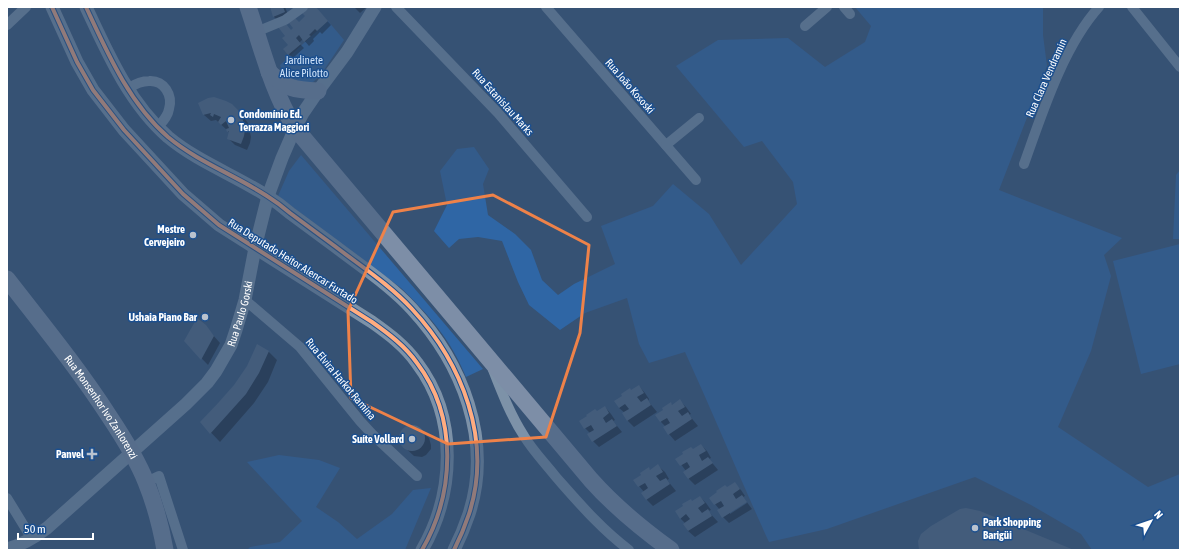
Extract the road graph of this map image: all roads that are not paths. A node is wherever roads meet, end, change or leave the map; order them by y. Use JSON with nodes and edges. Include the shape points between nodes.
{"nodes":[{"id":1,"x":26,"y":7,"type":"edge"},
{"id":2,"x":52,"y":7,"type":"edge"},
{"id":3,"x":86,"y":7,"type":"edge"},
{"id":4,"x":248,"y":7,"type":"edge"},
{"id":5,"x":303,"y":7,"type":"edge"},
{"id":6,"x":375,"y":7,"type":"edge"},
{"id":7,"x":396,"y":7,"type":"edge"},
{"id":8,"x":546,"y":7,"type":"edge"},
{"id":9,"x":827,"y":7,"type":"edge"},
{"id":10,"x":1098,"y":7,"type":"edge"},
{"id":11,"x":1132,"y":7,"type":"edge"},
{"id":12,"x":7,"y":25,"type":"edge"},
{"id":13,"x":805,"y":26,"type":"dead end"},
{"id":14,"x":256,"y":32,"type":"junction"},
{"id":15,"x":1180,"y":67,"type":"edge"},
{"id":16,"x":270,"y":72,"type":"junction"},
{"id":17,"x":129,"y":88,"type":"junction"},
{"id":18,"x":318,"y":91,"type":"junction"},
{"id":19,"x":699,"y":118,"type":"dead end"},
{"id":20,"x":158,"y":127,"type":"junction"},
{"id":21,"x":295,"y":128,"type":"junction"},
{"id":22,"x":666,"y":145,"type":"junction"},
{"id":23,"x":1024,"y":164,"type":"dead end"},
{"id":24,"x":696,"y":180,"type":"dead end"},
{"id":25,"x":268,"y":199,"type":"junction"},
{"id":26,"x":587,"y":217,"type":"dead end"},
{"id":27,"x":256,"y":246,"type":"junction"},
{"id":28,"x":7,"y":279,"type":"edge"},
{"id":29,"x":245,"y":300,"type":"junction"},
{"id":30,"x":488,"y":358,"type":"junction"},
{"id":31,"x":132,"y":452,"type":"junction"},
{"id":32,"x":417,"y":476,"type":"dead end"},
{"id":33,"x":146,"y":482,"type":"junction"},
{"id":34,"x":7,"y":498,"type":"edge"},
{"id":35,"x":157,"y":511,"type":"junction"},
{"id":36,"x":32,"y":539,"type":"junction"},
{"id":37,"x":183,"y":547,"type":"edge"},
{"id":38,"x":7,"y":549,"type":"edge"},
{"id":39,"x":165,"y":550,"type":"edge"},
{"id":40,"x":422,"y":550,"type":"edge"},
{"id":41,"x":454,"y":550,"type":"edge"},
{"id":42,"x":629,"y":550,"type":"edge"},
{"id":43,"x":671,"y":550,"type":"edge"}],
"edges":[{"from":1,"to":12,"type":"street"},
{"from":2,"to":27,"type":"street","name":"Rua Deputado Heitor Alencar Furtado","via":[[84,76],[124,130],[195,205],[219,225]]},
{"from":3,"to":17,"type":"street"},
{"from":4,"to":14,"type":"main road"},
{"from":5,"to":14,"type":"street","via":[[285,20]]},
{"from":6,"to":18,"type":"street","name":"Rua Paulo Gorski"},
{"from":7,"to":26,"type":"street","name":"Rua Estanislau Marks","via":[[498,113]]},
{"from":8,"to":22,"type":"street","name":"Rua João Kososki"},
{"from":9,"to":13,"type":"street"},
{"from":10,"to":23,"type":"street","name":"Rua Clara Vendramin","via":[[1084,25],[1066,59]]},
{"from":11,"to":15,"type":"street"},
{"from":14,"to":16,"type":"main road"},
{"from":16,"to":18,"type":"main road","via":[[291,88]]},
{"from":16,"to":21,"type":"main road","via":[[278,96]]},
{"from":17,"to":20,"type":"street"},
{"from":17,"to":20,"type":"street","via":[[150,81],[157,82],[168,91],[169,109]]},
{"from":18,"to":21,"type":"street","name":"Rua Paulo Gorski"},
{"from":19,"to":22,"type":"street"},
{"from":20,"to":25,"type":"street","via":[[190,153]]},
{"from":21,"to":25,"type":"street","name":"Rua Paulo Gorski"},
{"from":21,"to":30,"type":"main road"},
{"from":22,"to":24,"type":"street","name":"Rua João Kososki"},
{"from":25,"to":27,"type":"street","name":"Rua Paulo Gorski"},
{"from":25,"to":41,"type":"street","via":[[396,293],[426,325],[458,377],[471,412],[476,436],[477,463],[470,512]]},
{"from":27,"to":29,"type":"street","name":"Rua Paulo Gorski"},
{"from":27,"to":40,"type":"street","name":"Rua Deputado Heitor Alencar Furtado","via":[[386,332],[402,345],[428,379],[444,422],[447,464],[442,502]]},
{"from":28,"to":31,"type":"main road","name":"Rua Monsenhor Ivo Zanlorenzi","via":[[93,392]]},
{"from":29,"to":31,"type":"street","name":"Rua Paulo Gorski","via":[[230,345],[207,383]]},
{"from":29,"to":32,"type":"street","name":"Rua Elvira Harkot Ramina","via":[[300,348],[360,421]]},
{"from":30,"to":42,"type":"street","via":[[514,419],[535,451],[589,514]]},
{"from":30,"to":43,"type":"main road","via":[[601,491],[635,523]]},
{"from":31,"to":33,"type":"main road","name":"Rua Monsenhor Ivo Zanlorenzi"},
{"from":31,"to":36,"type":"street","name":"Rua Paulo Gorski"},
{"from":33,"to":35,"type":"main road","name":"Rua Monsenhor Ivo Zanlorenzi"},
{"from":33,"to":37,"type":"street","via":[[159,476]]},
{"from":34,"to":36,"type":"street"},
{"from":35,"to":37,"type":"street"},
{"from":35,"to":39,"type":"main road","name":"Rua Monsenhor Ivo Zanlorenzi"},
{"from":36,"to":38,"type":"street","name":"Rua Paulo Gorski"}]}
